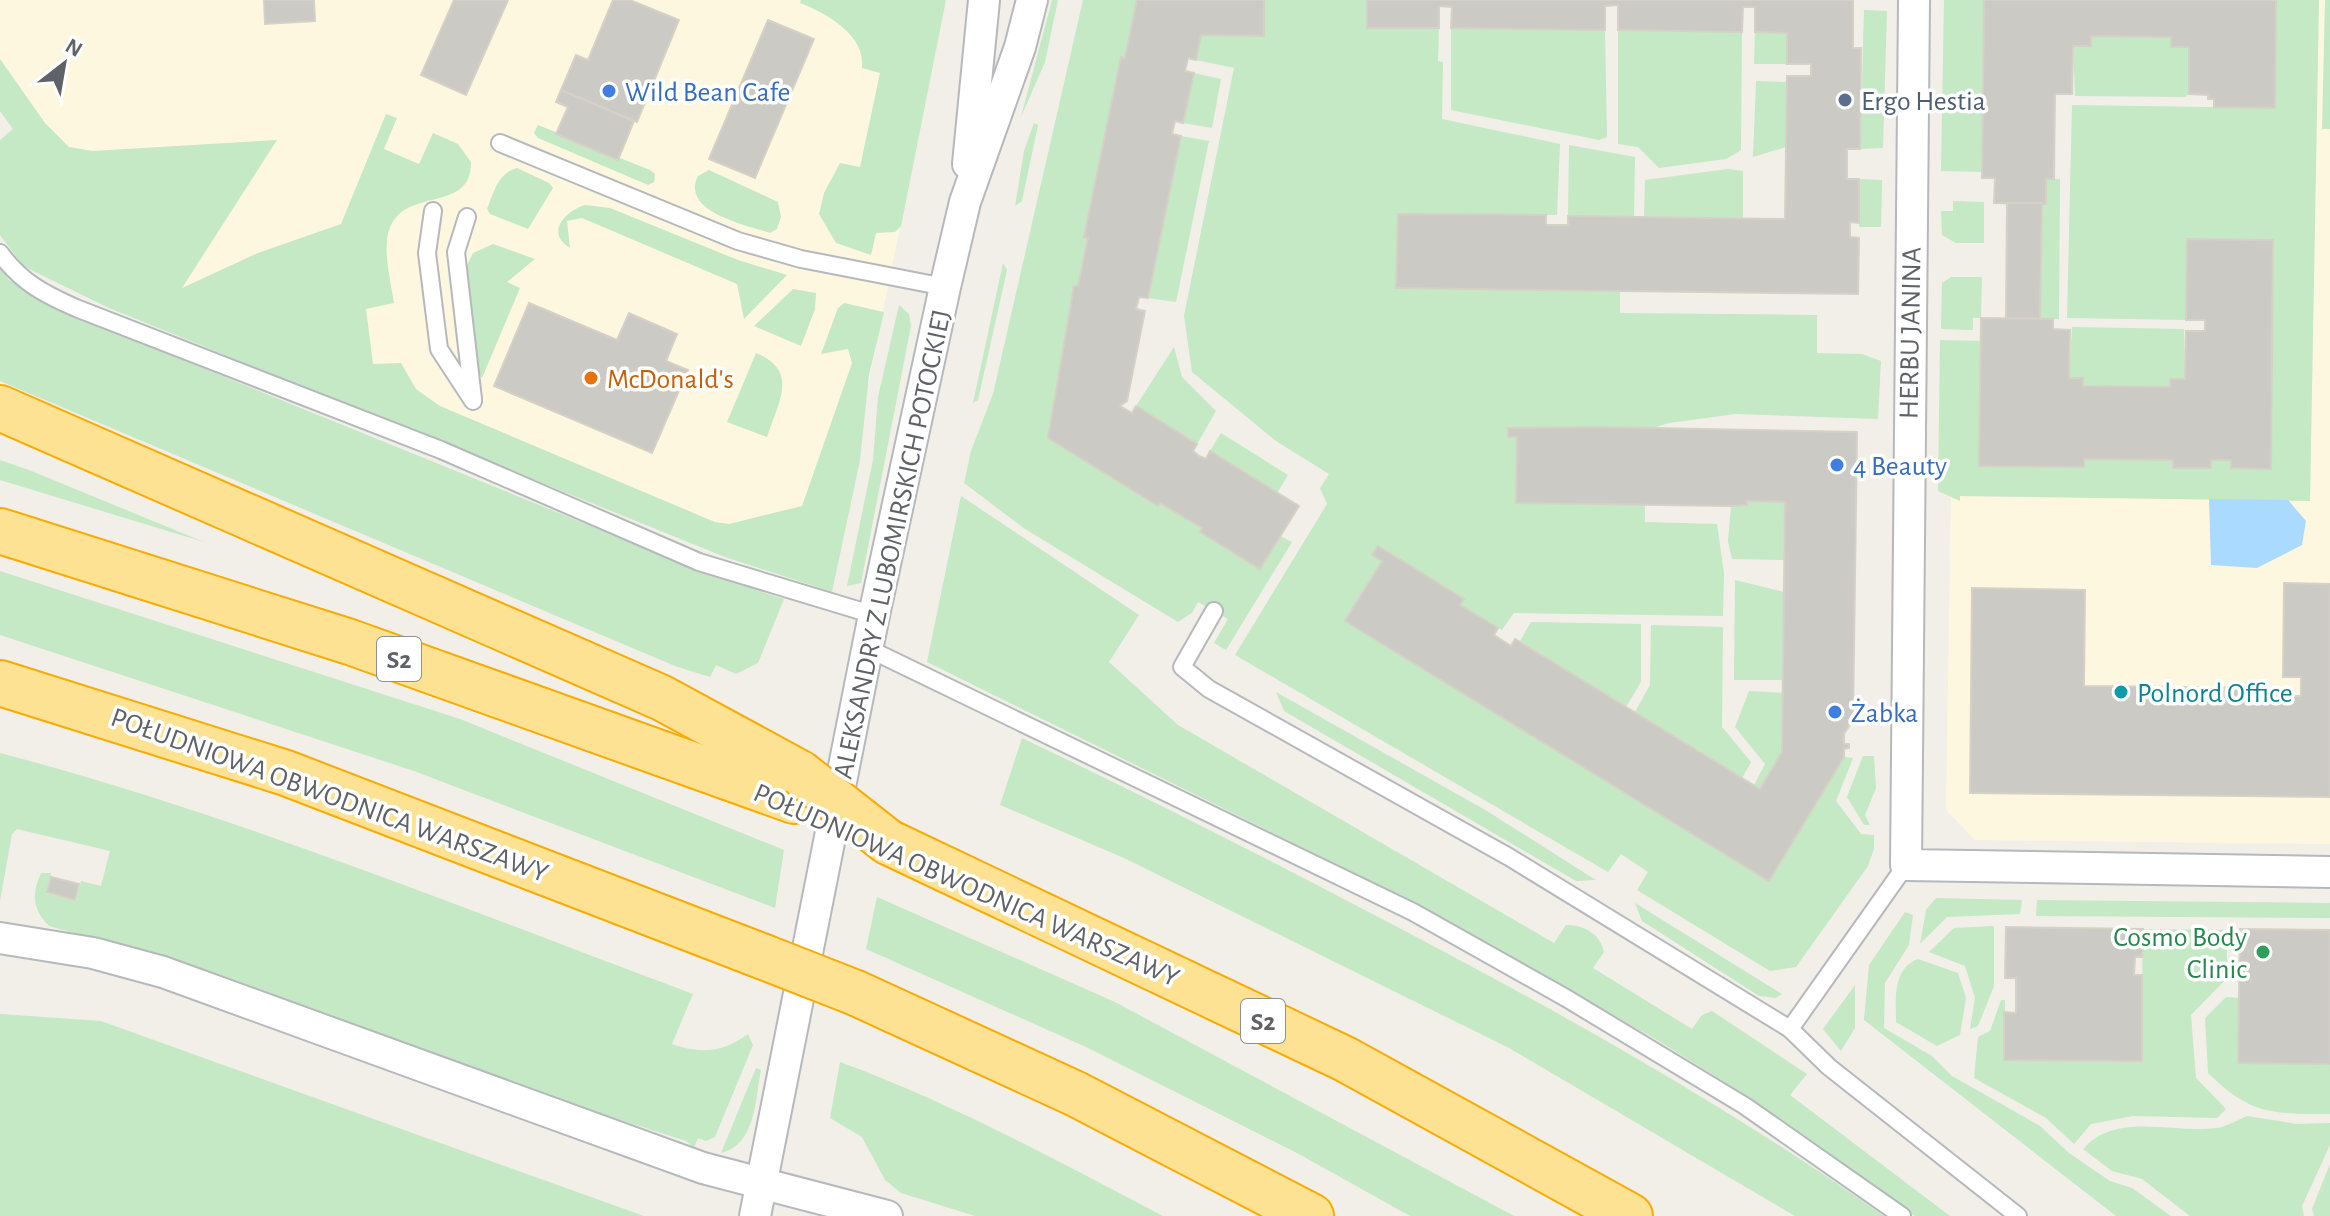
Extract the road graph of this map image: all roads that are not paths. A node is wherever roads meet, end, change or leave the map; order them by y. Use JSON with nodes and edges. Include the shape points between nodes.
{"nodes":[{"id":1,"x":984,"y":0,"type":"edge"},
{"id":2,"x":1032,"y":0,"type":"edge"},
{"id":3,"x":1914,"y":0,"type":"edge"},
{"id":4,"x":500,"y":143,"type":"dead end"},
{"id":5,"x":965,"y":202,"type":"junction"},
{"id":6,"x":433,"y":211,"type":"dead end"},
{"id":7,"x":467,"y":217,"type":"dead end"},
{"id":8,"x":0,"y":253,"type":"edge"},
{"id":9,"x":945,"y":287,"type":"junction"},
{"id":10,"x":0,"y":408,"type":"edge"},
{"id":11,"x":0,"y":436,"type":"edge"},
{"id":12,"x":173,"y":485,"type":"junction"},
{"id":13,"x":0,"y":531,"type":"edge"},
{"id":14,"x":1214,"y":611,"type":"dead end"},
{"id":15,"x":874,"y":615,"type":"junction"},
{"id":16,"x":867,"y":648,"type":"junction"},
{"id":17,"x":0,"y":683,"type":"edge"},
{"id":18,"x":0,"y":693,"type":"edge"},
{"id":19,"x":67,"y":702,"type":"junction"},
{"id":20,"x":797,"y":787,"type":"junction"},
{"id":21,"x":1906,"y":865,"type":"junction"},
{"id":22,"x":2330,"y":872,"type":"edge"},
{"id":23,"x":0,"y":938,"type":"edge"},
{"id":24,"x":1790,"y":1029,"type":"junction"},
{"id":25,"x":761,"y":1185,"type":"junction"},
{"id":26,"x":755,"y":1216,"type":"edge"},
{"id":27,"x":887,"y":1216,"type":"edge"},
{"id":28,"x":1311,"y":1216,"type":"edge"},
{"id":29,"x":1630,"y":1216,"type":"edge"},
{"id":30,"x":1902,"y":1216,"type":"edge"},
{"id":31,"x":2018,"y":1216,"type":"edge"}],
"edges":[{"from":1,"to":5,"type":"street","name":"ALEKSANDRY Z LUBOMIRSKICH POTOCKIEJ"},
{"from":2,"to":5,"type":"street","name":"ALEKSANDRY Z LUBOMIRSKICH POTOCKIEJ"},
{"from":3,"to":21,"type":"street","name":"HERBU JANINA"},
{"from":4,"to":9,"type":"lane","via":[[738,241]]},
{"from":5,"to":9,"type":"street","name":"ALEKSANDRY Z LUBOMIRSKICH POTOCKIEJ"},
{"from":6,"to":7,"type":"lane","via":[[427,253],[439,349],[473,401],[456,252]]},
{"from":8,"to":15,"type":"lane","via":[[39,292],[76,308],[441,450],[699,562]]},
{"from":9,"to":15,"type":"street","name":"ALEKSANDRY Z LUBOMIRSKICH POTOCKIEJ"},
{"from":10,"to":12,"type":"highway"},
{"from":11,"to":12,"type":"highway"},
{"from":12,"to":20,"type":"highway","via":[[662,698]]},
{"from":13,"to":20,"type":"highway","name":"POŁUDNIOWA OBWODNICA WARSZAWY","number":"S2"},
{"from":14,"to":24,"type":"lane","via":[[1182,667],[1209,689],[1509,857]]},
{"from":15,"to":16,"type":"street","name":"ALEKSANDRY Z LUBOMIRSKICH POTOCKIEJ"},
{"from":16,"to":25,"type":"street","name":"ALEKSANDRY Z LUBOMIRSKICH POTOCKIEJ"},
{"from":16,"to":30,"type":"lane","via":[[1413,912],[1745,1106]]},
{"from":17,"to":19,"type":"highway","name":"POŁUDNIOWA OBWODNICA WARSZAWY"},
{"from":18,"to":19,"type":"highway"},
{"from":19,"to":28,"type":"highway","name":"POŁUDNIOWA OBWODNICA WARSZAWY","bridge":true,"via":[[286,773],[856,993],[1076,1094]]},
{"from":20,"to":29,"type":"highway","name":"POŁUDNIOWA OBWODNICA WARSZAWY","number":"S2","bridge":true,"via":[[888,842],[1345,1059]]},
{"from":21,"to":22,"type":"street"},
{"from":21,"to":24,"type":"lane"},
{"from":23,"to":25,"type":"street","via":[[93,953],[163,972]]},
{"from":24,"to":31,"type":"lane","via":[[1829,1067]]},
{"from":25,"to":26,"type":"street","name":"ALEKSANDRY Z LUBOMIRSKICH POTOCKIEJ"},
{"from":25,"to":27,"type":"street"}]}
